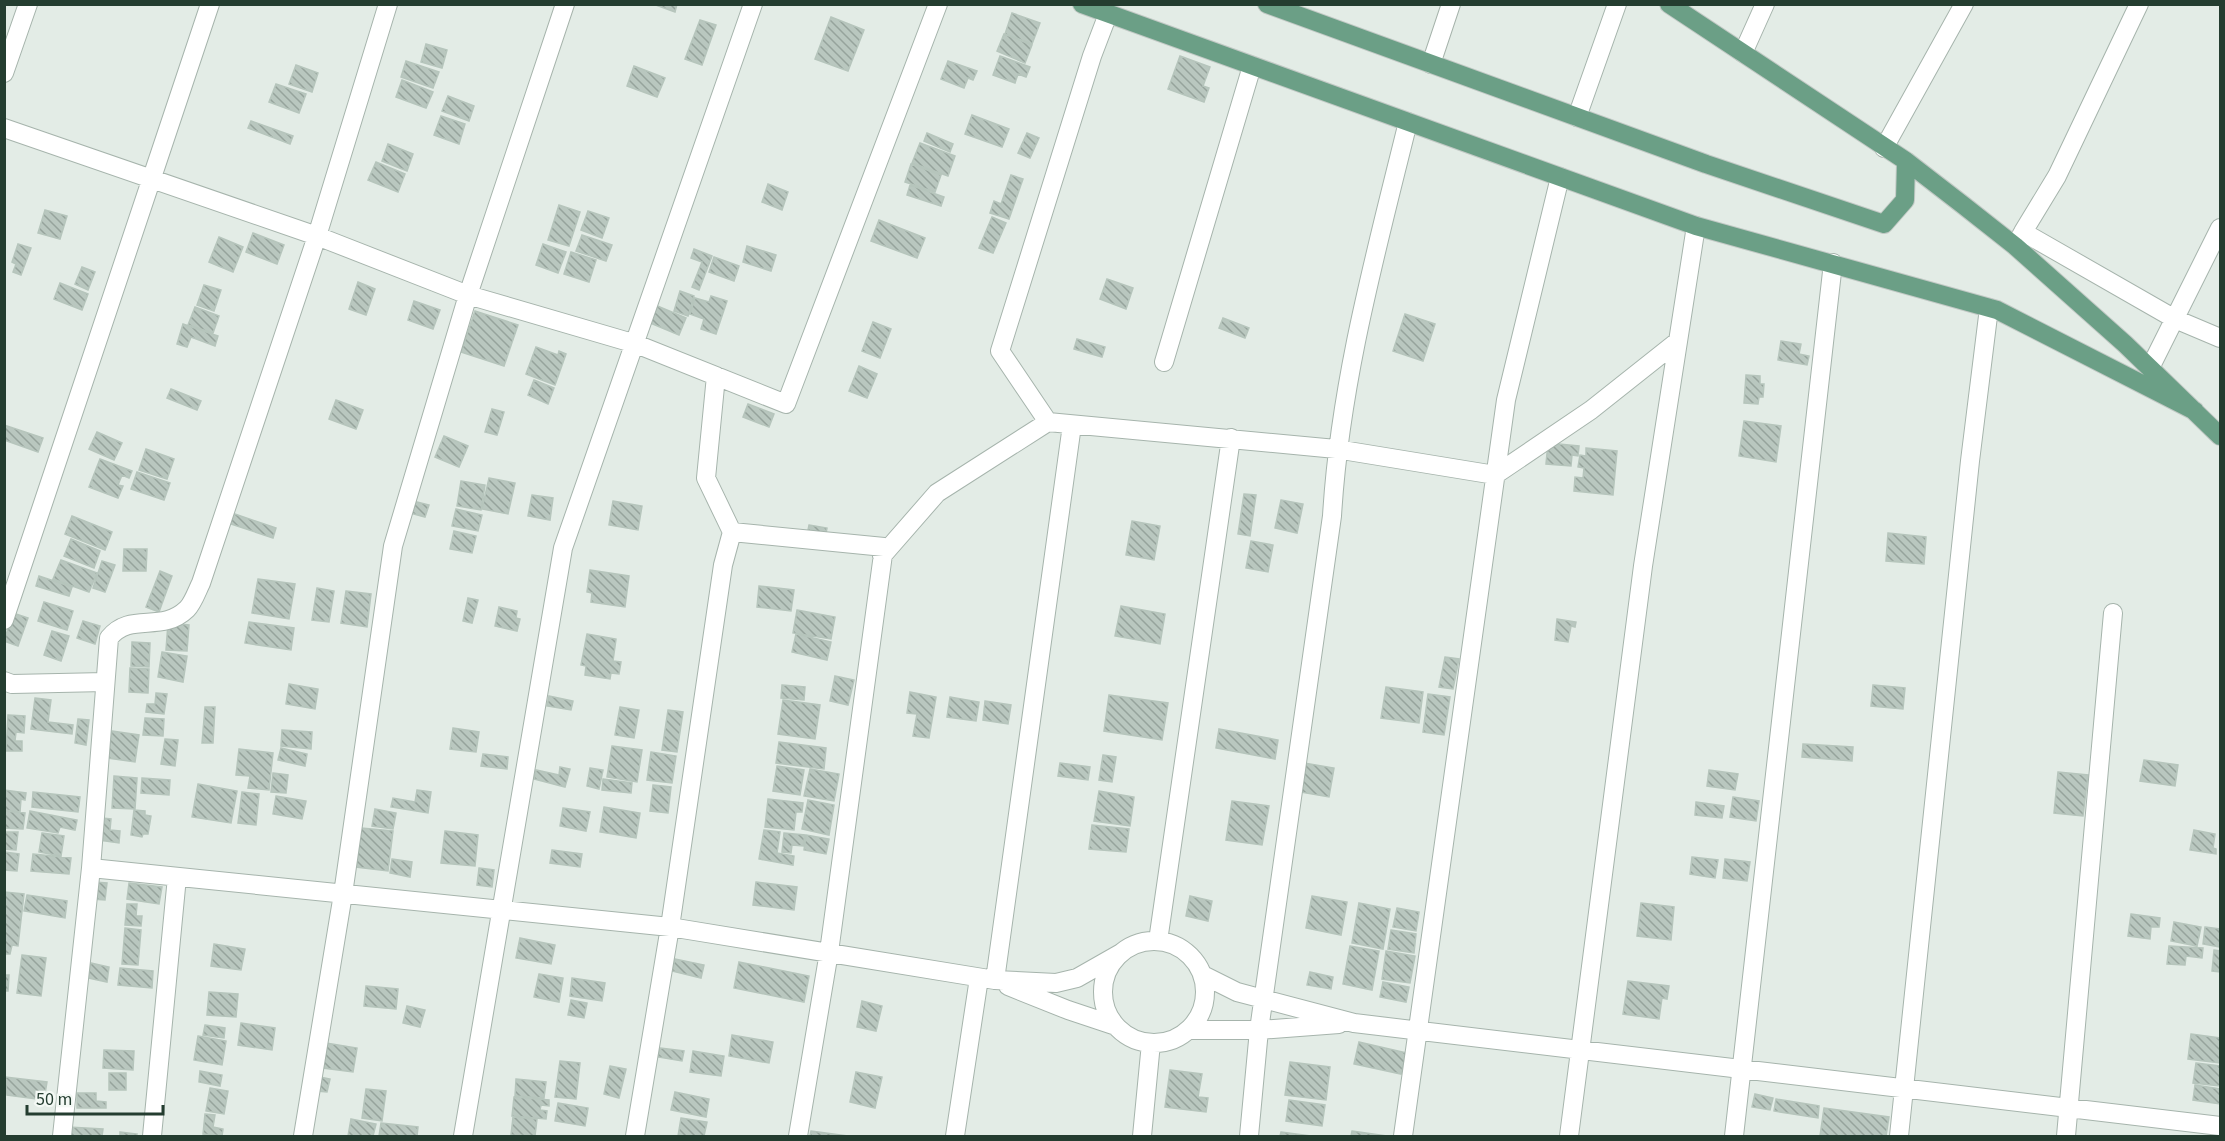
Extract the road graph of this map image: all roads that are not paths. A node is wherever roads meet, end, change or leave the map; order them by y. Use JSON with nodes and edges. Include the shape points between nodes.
{"nodes":[{"id":1,"x":28,"y":4,"type":"edge"},
{"id":2,"x":210,"y":4,"type":"edge"},
{"id":3,"x":388,"y":4,"type":"edge"},
{"id":4,"x":565,"y":4,"type":"edge"},
{"id":5,"x":753,"y":4,"type":"edge"},
{"id":6,"x":938,"y":4,"type":"edge"},
{"id":7,"x":1082,"y":4,"type":"edge"},
{"id":8,"x":1451,"y":4,"type":"edge"},
{"id":9,"x":1617,"y":4,"type":"edge"},
{"id":10,"x":1669,"y":4,"type":"edge"},
{"id":11,"x":1765,"y":4,"type":"edge"},
{"id":12,"x":1964,"y":4,"type":"edge"},
{"id":13,"x":2139,"y":4,"type":"edge"},
{"id":14,"x":1276,"y":6,"type":"edge"},
{"id":15,"x":1108,"y":14,"type":"junction"},
{"id":16,"x":1743,"y":52,"type":"junction"},
{"id":17,"x":1431,"y":64,"type":"junction"},
{"id":18,"x":1252,"y":66,"type":"junction"},
{"id":19,"x":4,"y":73,"type":"edge"},
{"id":20,"x":1577,"y":117,"type":"junction"},
{"id":21,"x":1407,"y":122,"type":"junction"},
{"id":22,"x":4,"y":128,"type":"edge"},
{"id":23,"x":1884,"y":148,"type":"junction"},
{"id":24,"x":1906,"y":161,"type":"junction"},
{"id":25,"x":1560,"y":177,"type":"junction"},
{"id":26,"x":152,"y":179,"type":"junction"},
{"id":27,"x":1696,"y":226,"type":"junction"},
{"id":28,"x":2220,"y":228,"type":"edge"},
{"id":29,"x":317,"y":236,"type":"junction"},
{"id":30,"x":2019,"y":239,"type":"junction"},
{"id":31,"x":1833,"y":263,"type":"junction"},
{"id":32,"x":468,"y":295,"type":"junction"},
{"id":33,"x":1989,"y":308,"type":"junction"},
{"id":34,"x":2175,"y":319,"type":"junction"},
{"id":35,"x":2220,"y":338,"type":"edge"},
{"id":36,"x":1678,"y":341,"type":"junction"},
{"id":37,"x":636,"y":344,"type":"junction"},
{"id":38,"x":1164,"y":362,"type":"dead end"},
{"id":39,"x":2150,"y":368,"type":"junction"},
{"id":40,"x":716,"y":376,"type":"junction"},
{"id":41,"x":2195,"y":411,"type":"junction"},
{"id":42,"x":1048,"y":422,"type":"junction"},
{"id":43,"x":1072,"y":425,"type":"junction"},
{"id":44,"x":2220,"y":436,"type":"edge"},
{"id":45,"x":1231,"y":438,"type":"junction"},
{"id":46,"x":1336,"y":449,"type":"junction"},
{"id":47,"x":1495,"y":475,"type":"junction"},
{"id":48,"x":732,"y":532,"type":"junction"},
{"id":49,"x":882,"y":556,"type":"junction"},
{"id":50,"x":2113,"y":613,"type":"dead end"},
{"id":51,"x":4,"y":620,"type":"edge"},
{"id":52,"x":4,"y":681,"type":"edge"},
{"id":53,"x":105,"y":682,"type":"junction"},
{"id":54,"x":91,"y":868,"type":"junction"},
{"id":55,"x":177,"y":877,"type":"junction"},
{"id":56,"x":342,"y":894,"type":"junction"},
{"id":57,"x":501,"y":910,"type":"junction"},
{"id":58,"x":670,"y":927,"type":"junction"},
{"id":59,"x":1158,"y":941,"type":"junction"},
{"id":60,"x":829,"y":952,"type":"junction"},
{"id":61,"x":1120,"y":953,"type":"junction"},
{"id":62,"x":1203,"y":975,"type":"junction"},
{"id":63,"x":987,"y":979,"type":"junction"},
{"id":64,"x":1265,"y":999,"type":"junction"},
{"id":65,"x":1354,"y":1023,"type":"junction"},
{"id":66,"x":1116,"y":1026,"type":"junction"},
{"id":67,"x":1418,"y":1029,"type":"junction"},
{"id":68,"x":1188,"y":1030,"type":"junction"},
{"id":69,"x":1259,"y":1030,"type":"junction"},
{"id":70,"x":1151,"y":1043,"type":"junction"},
{"id":71,"x":1580,"y":1048,"type":"junction"},
{"id":72,"x":1741,"y":1068,"type":"junction"},
{"id":73,"x":1904,"y":1088,"type":"junction"},
{"id":74,"x":2069,"y":1108,"type":"junction"},
{"id":75,"x":2220,"y":1126,"type":"edge"},
{"id":76,"x":62,"y":1137,"type":"edge"},
{"id":77,"x":152,"y":1137,"type":"edge"},
{"id":78,"x":303,"y":1137,"type":"edge"},
{"id":79,"x":463,"y":1137,"type":"edge"},
{"id":80,"x":635,"y":1137,"type":"edge"},
{"id":81,"x":798,"y":1137,"type":"edge"},
{"id":82,"x":955,"y":1137,"type":"edge"},
{"id":83,"x":1142,"y":1137,"type":"edge"},
{"id":84,"x":1249,"y":1137,"type":"edge"},
{"id":85,"x":1403,"y":1137,"type":"edge"},
{"id":86,"x":1569,"y":1137,"type":"edge"},
{"id":87,"x":1734,"y":1137,"type":"edge"},
{"id":88,"x":1899,"y":1137,"type":"edge"},
{"id":89,"x":2066,"y":1137,"type":"edge"}],
"edges":[{"from":1,"to":19,"type":"street"},
{"from":2,"to":26,"type":"street"},
{"from":3,"to":29,"type":"street"},
{"from":4,"to":32,"type":"street"},
{"from":5,"to":37,"type":"street"},
{"from":6,"to":40,"type":"street","via":[[786,404]]},
{"from":7,"to":15,"type":"main road"},
{"from":8,"to":17,"type":"street"},
{"from":9,"to":20,"type":"street"},
{"from":10,"to":16,"type":"main road"},
{"from":11,"to":16,"type":"street"},
{"from":12,"to":23,"type":"street"},
{"from":13,"to":30,"type":"street","via":[[2057,176]]},
{"from":14,"to":17,"type":"main road"},
{"from":15,"to":18,"type":"main road"},
{"from":15,"to":42,"type":"street","via":[[1000,351]]},
{"from":16,"to":23,"type":"main road"},
{"from":17,"to":20,"type":"main road"},
{"from":18,"to":21,"type":"main road"},
{"from":18,"to":38,"type":"street"},
{"from":20,"to":24,"type":"main road","via":[[1884,224],[1905,200]]},
{"from":21,"to":25,"type":"main road"},
{"from":21,"to":46,"type":"street","via":[[1358,330]]},
{"from":22,"to":26,"type":"street"},
{"from":23,"to":24,"type":"main road"},
{"from":24,"to":30,"type":"main road"},
{"from":25,"to":27,"type":"main road"},
{"from":25,"to":47,"type":"street","via":[[1506,400]]},
{"from":26,"to":29,"type":"street"},
{"from":26,"to":51,"type":"street"},
{"from":27,"to":31,"type":"main road"},
{"from":27,"to":36,"type":"street"},
{"from":28,"to":34,"type":"street"},
{"from":29,"to":32,"type":"street"},
{"from":29,"to":53,"type":"street","via":[[201,583],[188,608],[161,624],[129,623],[116,630],[109,638]]},
{"from":30,"to":34,"type":"street"},
{"from":30,"to":39,"type":"main road"},
{"from":31,"to":33,"type":"main road"},
{"from":31,"to":72,"type":"street"},
{"from":32,"to":37,"type":"street"},
{"from":32,"to":56,"type":"street","via":[[393,546]]},
{"from":33,"to":41,"type":"main road"},
{"from":33,"to":73,"type":"street"},
{"from":34,"to":35,"type":"street"},
{"from":34,"to":39,"type":"street"},
{"from":36,"to":47,"type":"street","via":[[1591,410]]},
{"from":36,"to":71,"type":"street","via":[[1643,566]]},
{"from":37,"to":40,"type":"street"},
{"from":37,"to":57,"type":"street","via":[[563,548]]},
{"from":39,"to":41,"type":"main road"},
{"from":40,"to":48,"type":"street","via":[[706,478]]},
{"from":41,"to":44,"type":"main road"},
{"from":42,"to":43,"type":"street"},
{"from":42,"to":49,"type":"street","via":[[937,493]]},
{"from":43,"to":45,"type":"street"},
{"from":43,"to":63,"type":"street"},
{"from":45,"to":46,"type":"street"},
{"from":45,"to":59,"type":"street"},
{"from":46,"to":47,"type":"street"},
{"from":46,"to":64,"type":"street","via":[[1332,516]]},
{"from":47,"to":67,"type":"street"},
{"from":48,"to":49,"type":"street","via":[[884,547]]},
{"from":48,"to":58,"type":"street","via":[[723,565]]},
{"from":49,"to":60,"type":"street"},
{"from":50,"to":74,"type":"street"},
{"from":52,"to":53,"type":"street"},
{"from":53,"to":54,"type":"street"},
{"from":54,"to":55,"type":"street"},
{"from":54,"to":76,"type":"street"},
{"from":55,"to":56,"type":"street"},
{"from":55,"to":77,"type":"street"},
{"from":56,"to":57,"type":"street"},
{"from":56,"to":78,"type":"street"},
{"from":57,"to":58,"type":"street"},
{"from":57,"to":79,"type":"street"},
{"from":58,"to":60,"type":"street"},
{"from":58,"to":80,"type":"street"},
{"from":59,"to":61,"type":"street","via":[[1138,943]]},
{"from":59,"to":62,"type":"street","via":[[1177,946],[1193,958]]},
{"from":60,"to":63,"type":"street"},
{"from":60,"to":81,"type":"street"},
{"from":61,"to":63,"type":"street","via":[[1077,978],[1056,983]]},
{"from":61,"to":66,"type":"street","via":[[1108,969],[1103,989],[1106,1008]]},
{"from":62,"to":64,"type":"street","via":[[1237,992]]},
{"from":62,"to":68,"type":"street","via":[[1205,995],[1200,1014]]},
{"from":63,"to":66,"type":"street"},
{"from":63,"to":82,"type":"street"},
{"from":64,"to":65,"type":"street"},
{"from":64,"to":69,"type":"street"},
{"from":65,"to":67,"type":"street"},
{"from":65,"to":69,"type":"street"},
{"from":66,"to":70,"type":"street","via":[[1132,1038]]},
{"from":67,"to":71,"type":"street"},
{"from":67,"to":85,"type":"street"},
{"from":68,"to":69,"type":"street"},
{"from":68,"to":70,"type":"street","via":[[1171,1040]]},
{"from":69,"to":84,"type":"street"},
{"from":70,"to":83,"type":"street"},
{"from":71,"to":72,"type":"street"},
{"from":71,"to":86,"type":"street"},
{"from":72,"to":73,"type":"street"},
{"from":72,"to":87,"type":"street"},
{"from":73,"to":74,"type":"street"},
{"from":73,"to":88,"type":"street"},
{"from":74,"to":75,"type":"street"},
{"from":74,"to":89,"type":"street"}]}
